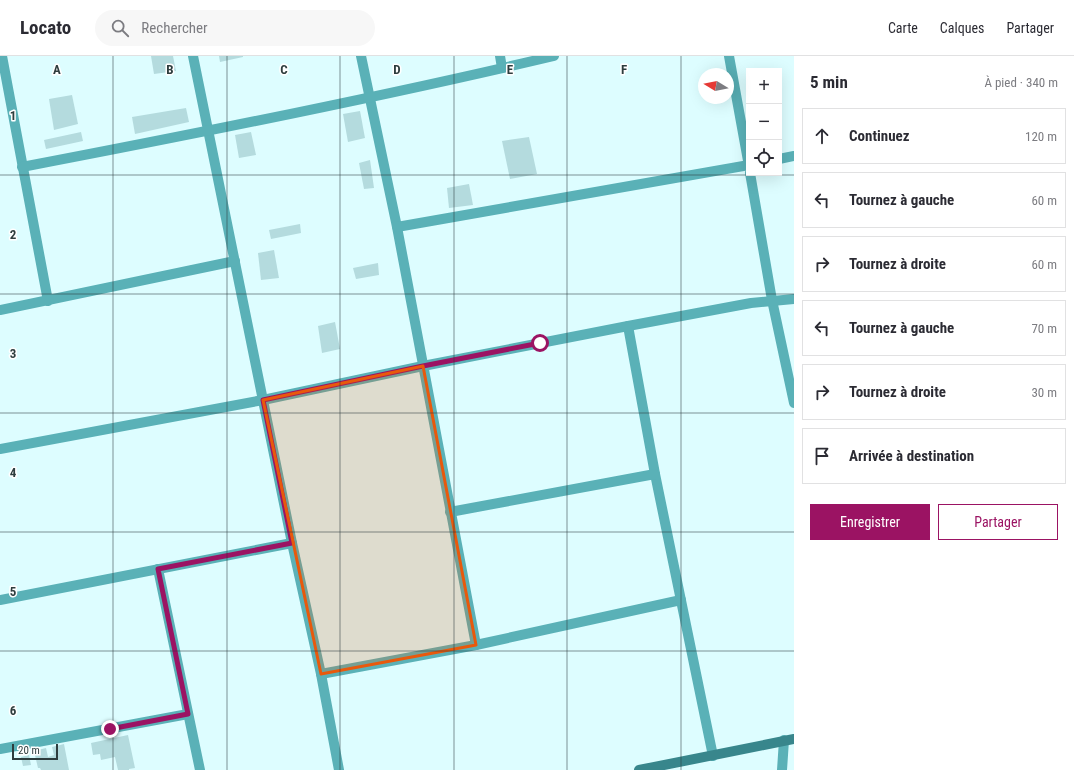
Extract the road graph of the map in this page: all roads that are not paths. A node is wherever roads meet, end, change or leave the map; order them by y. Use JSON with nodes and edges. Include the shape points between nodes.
{"nodes":[{"id":1,"x":2,"y":56,"type":"edge"},
{"id":2,"x":193,"y":56,"type":"edge"},
{"id":3,"x":361,"y":56,"type":"edge"},
{"id":4,"x":500,"y":56,"type":"edge"},
{"id":5,"x":554,"y":56,"type":"edge"},
{"id":6,"x":729,"y":56,"type":"edge"},
{"id":7,"x":502,"y":68,"type":"junction"},
{"id":8,"x":369,"y":98,"type":"junction"},
{"id":9,"x":209,"y":131,"type":"junction"},
{"id":10,"x":746,"y":150,"type":"edge"},
{"id":11,"x":794,"y":156,"type":"edge"},
{"id":12,"x":782,"y":158,"type":"edge"},
{"id":13,"x":22,"y":167,"type":"junction"},
{"id":14,"x":746,"y":167,"type":"edge"},
{"id":15,"x":751,"y":176,"type":"edge"},
{"id":16,"x":397,"y":227,"type":"junction"},
{"id":17,"x":235,"y":261,"type":"junction"},
{"id":18,"x":794,"y":299,"type":"edge"},
{"id":19,"x":772,"y":300,"type":"junction"},
{"id":20,"x":48,"y":301,"type":"junction"},
{"id":21,"x":0,"y":310,"type":"edge"},
{"id":22,"x":628,"y":326,"type":"junction"},
{"id":23,"x":423,"y":366,"type":"junction"},
{"id":24,"x":263,"y":400,"type":"junction"},
{"id":25,"x":794,"y":403,"type":"edge"},
{"id":26,"x":0,"y":448,"type":"edge"},
{"id":27,"x":655,"y":474,"type":"junction"},
{"id":28,"x":450,"y":512,"type":"junction"},
{"id":29,"x":292,"y":543,"type":"junction"},
{"id":30,"x":158,"y":569,"type":"junction"},
{"id":31,"x":0,"y":600,"type":"edge"},
{"id":32,"x":682,"y":600,"type":"junction"},
{"id":33,"x":476,"y":645,"type":"junction"},
{"id":34,"x":321,"y":674,"type":"junction"},
{"id":35,"x":188,"y":714,"type":"junction"},
{"id":36,"x":794,"y":739,"type":"edge"},
{"id":37,"x":784,"y":740,"type":"junction"},
{"id":38,"x":0,"y":749,"type":"edge"},
{"id":39,"x":712,"y":756,"type":"junction"},
{"id":40,"x":200,"y":770,"type":"edge"},
{"id":41,"x":339,"y":770,"type":"edge"},
{"id":42,"x":639,"y":770,"type":"edge"},
{"id":43,"x":782,"y":770,"type":"edge"}],
"edges":[{"from":1,"to":13,"type":"street"},
{"from":2,"to":9,"type":"street"},
{"from":3,"to":8,"type":"street"},
{"from":4,"to":7,"type":"street"},
{"from":5,"to":7,"type":"street"},
{"from":6,"to":10,"type":"street"},
{"from":7,"to":8,"type":"street"},
{"from":8,"to":9,"type":"street"},
{"from":8,"to":16,"type":"street"},
{"from":9,"to":13,"type":"street"},
{"from":9,"to":17,"type":"street"},
{"from":11,"to":12,"type":"street"},
{"from":13,"to":20,"type":"street"},
{"from":14,"to":16,"type":"street"},
{"from":15,"to":19,"type":"street"},
{"from":16,"to":23,"type":"street"},
{"from":17,"to":20,"type":"street"},
{"from":17,"to":24,"type":"street"},
{"from":18,"to":19,"type":"street"},
{"from":19,"to":22,"type":"street"},
{"from":19,"to":25,"type":"street"},
{"from":20,"to":21,"type":"street"},
{"from":22,"to":23,"type":"street"},
{"from":22,"to":27,"type":"street"},
{"from":23,"to":24,"type":"street"},
{"from":23,"to":28,"type":"street"},
{"from":24,"to":26,"type":"street"},
{"from":24,"to":29,"type":"street"},
{"from":27,"to":28,"type":"street"},
{"from":27,"to":32,"type":"street"},
{"from":28,"to":33,"type":"street"},
{"from":29,"to":30,"type":"street"},
{"from":29,"to":34,"type":"street"},
{"from":30,"to":31,"type":"street"},
{"from":30,"to":35,"type":"street"},
{"from":32,"to":33,"type":"street"},
{"from":32,"to":39,"type":"street"},
{"from":33,"to":34,"type":"street"},
{"from":34,"to":41,"type":"street"},
{"from":35,"to":38,"type":"street"},
{"from":35,"to":40,"type":"street"},
{"from":36,"to":37,"type":"street"},
{"from":37,"to":39,"type":"street"},
{"from":37,"to":43,"type":"street"},
{"from":39,"to":42,"type":"street"}]}
